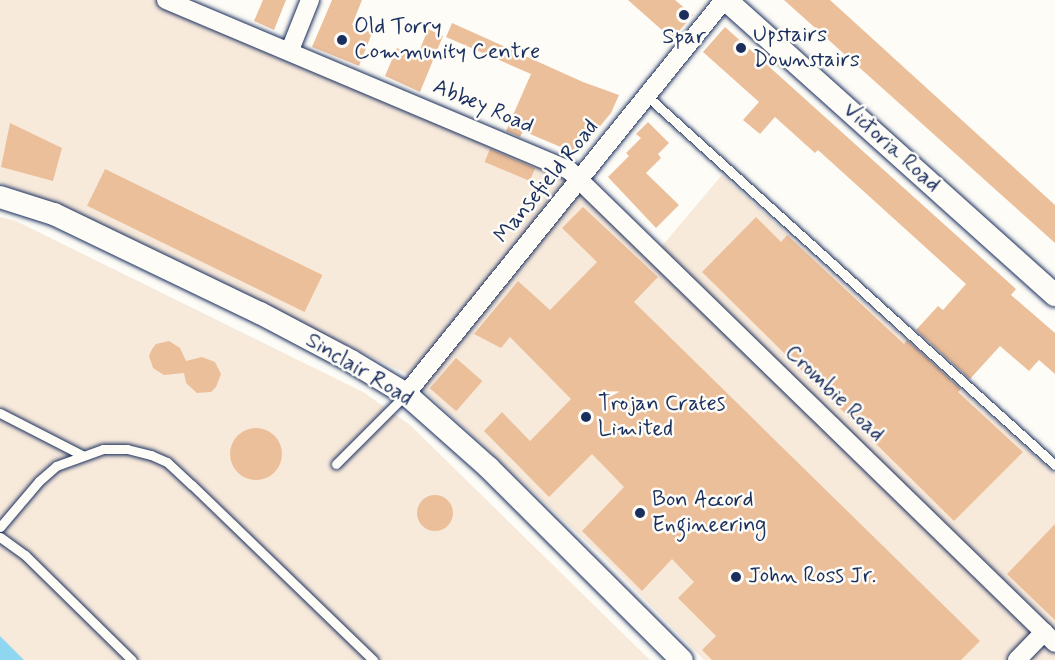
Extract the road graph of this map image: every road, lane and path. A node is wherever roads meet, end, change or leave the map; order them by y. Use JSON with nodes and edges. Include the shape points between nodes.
{"nodes":[{"id":1,"x":166,"y":0,"type":"edge"},
{"id":2,"x":310,"y":0,"type":"edge"},
{"id":3,"x":725,"y":0,"type":"edge"},
{"id":4,"x":290,"y":50,"type":"junction"},
{"id":5,"x":647,"y":96,"type":"junction"},
{"id":6,"x":580,"y":179,"type":"junction"},
{"id":7,"x":0,"y":197,"type":"edge"},
{"id":8,"x":1055,"y":296,"type":"edge"},
{"id":9,"x":406,"y":394,"type":"junction"},
{"id":10,"x":0,"y":413,"type":"edge"},
{"id":11,"x":82,"y":455,"type":"junction"},
{"id":12,"x":336,"y":465,"type":"dead end"},
{"id":13,"x":1055,"y":465,"type":"edge"},
{"id":14,"x":0,"y":527,"type":"edge"},
{"id":15,"x":0,"y":537,"type":"edge"},
{"id":16,"x":1050,"y":638,"type":"edge"},
{"id":17,"x":132,"y":660,"type":"edge"},
{"id":18,"x":373,"y":660,"type":"edge"},
{"id":19,"x":682,"y":660,"type":"edge"},
{"id":20,"x":1017,"y":660,"type":"edge"}],
"edges":[{"from":1,"to":4,"type":"street","name":"Abbey Road"},
{"from":2,"to":4,"type":"street"},
{"from":3,"to":5,"type":"street","name":"Mansefield Road"},
{"from":3,"to":8,"type":"street","name":"Victoria Road"},
{"from":4,"to":6,"type":"street","name":"Abbey Road","via":[[569,170]]},
{"from":5,"to":6,"type":"street","name":"Mansefield Road"},
{"from":5,"to":13,"type":"lane"},
{"from":6,"to":9,"type":"street","name":"Mansefield Road"},
{"from":6,"to":16,"type":"street","name":"Crombie Road"},
{"from":7,"to":9,"type":"street","name":"Sinclair Road","via":[[54,214],[260,313]]},
{"from":9,"to":12,"type":"lane"},
{"from":9,"to":19,"type":"street","name":"Sinclair Road","via":[[489,468]]},
{"from":10,"to":11,"type":"lane"},
{"from":11,"to":14,"type":"lane","via":[[56,466]]},
{"from":11,"to":18,"type":"lane","via":[[103,449],[127,449],[167,462]]},
{"from":15,"to":17,"type":"lane","via":[[25,555]]},
{"from":16,"to":20,"type":"street"}]}
